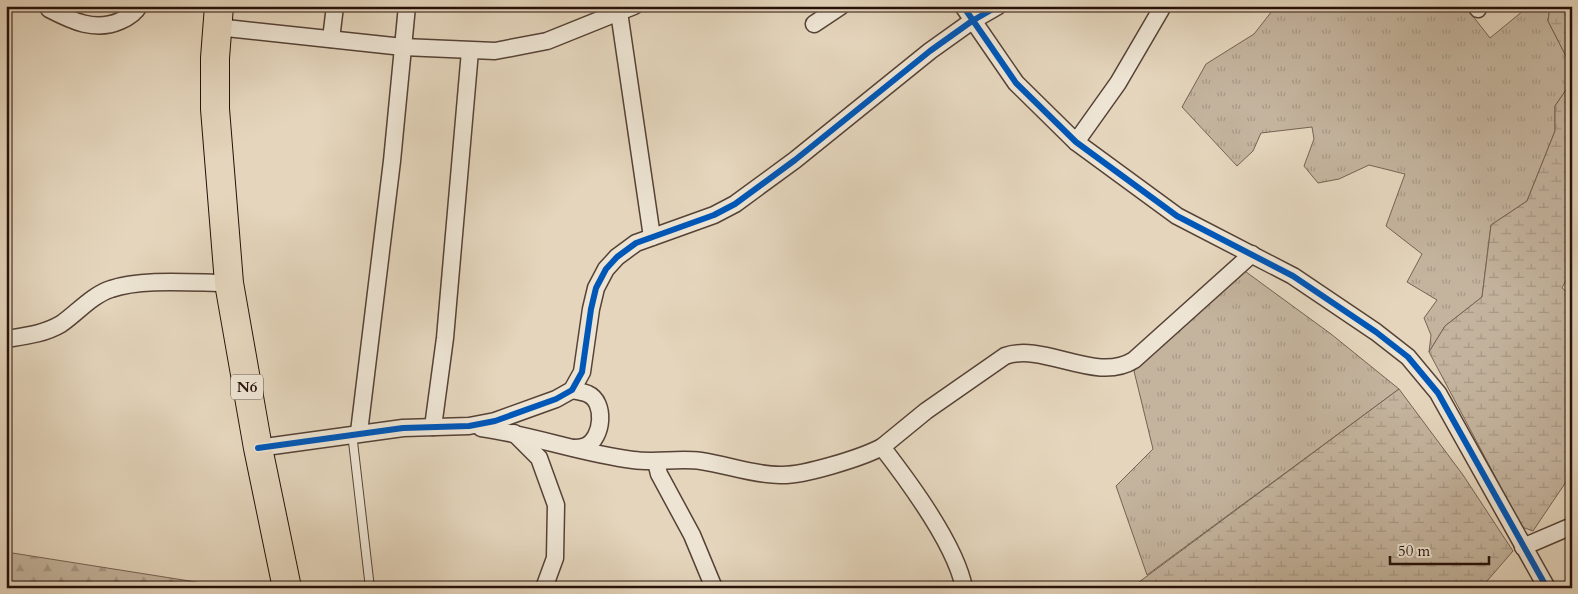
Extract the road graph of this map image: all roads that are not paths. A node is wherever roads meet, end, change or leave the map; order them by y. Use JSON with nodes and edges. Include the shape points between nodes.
{"nodes":[{"id":1,"x":139,"y":6,"type":"edge"},
{"id":2,"x":335,"y":6,"type":"edge"},
{"id":3,"x":407,"y":6,"type":"edge"},
{"id":4,"x":841,"y":6,"type":"edge"},
{"id":5,"x":963,"y":6,"type":"edge"},
{"id":6,"x":998,"y":6,"type":"edge"},
{"id":7,"x":1163,"y":6,"type":"edge"},
{"id":8,"x":49,"y":9,"type":"dead end"},
{"id":9,"x":626,"y":9,"type":"edge"},
{"id":10,"x":226,"y":17,"type":"edge"},
{"id":11,"x":972,"y":21,"type":"junction"},
{"id":12,"x":814,"y":24,"type":"dead end"},
{"id":13,"x":331,"y":39,"type":"junction"},
{"id":14,"x":403,"y":47,"type":"junction"},
{"id":15,"x":470,"y":51,"type":"junction"},
{"id":16,"x":1076,"y":142,"type":"junction"},
{"id":17,"x":652,"y":237,"type":"junction"},
{"id":18,"x":1252,"y":254,"type":"junction"},
{"id":19,"x":229,"y":283,"type":"junction"},
{"id":20,"x":6,"y":339,"type":"edge"},
{"id":21,"x":572,"y":390,"type":"junction"},
{"id":22,"x":433,"y":426,"type":"junction"},
{"id":23,"x":469,"y":426,"type":"junction"},
{"id":24,"x":356,"y":433,"type":"junction"},
{"id":25,"x":514,"y":433,"type":"junction"},
{"id":26,"x":258,"y":448,"type":"junction"},
{"id":27,"x":574,"y":448,"type":"junction"},
{"id":28,"x":882,"y":448,"type":"junction"},
{"id":29,"x":656,"y":462,"type":"junction"},
{"id":30,"x":1572,"y":526,"type":"edge"},
{"id":31,"x":1522,"y":547,"type":"junction"},
{"id":32,"x":287,"y":588,"type":"edge"},
{"id":33,"x":370,"y":588,"type":"edge"},
{"id":34,"x":544,"y":588,"type":"edge"},
{"id":35,"x":714,"y":588,"type":"edge"},
{"id":36,"x":964,"y":588,"type":"edge"},
{"id":37,"x":1547,"y":588,"type":"edge"}],
"edges":[{"from":1,"to":8,"type":"street","via":[[125,19],[109,26],[92,26]]},
{"from":2,"to":13,"type":"street"},
{"from":3,"to":14,"type":"street"},
{"from":4,"to":12,"type":"street"},
{"from":5,"to":11,"type":"street"},
{"from":6,"to":11,"type":"street"},
{"from":7,"to":16,"type":"street","via":[[1118,83]]},
{"from":9,"to":15,"type":"street","via":[[547,41],[495,51]]},
{"from":9,"to":17,"type":"street"},
{"from":10,"to":13,"type":"street"},
{"from":10,"to":19,"type":"highway","number":"N6","via":[[215,108]]},
{"from":11,"to":16,"type":"street","via":[[1016,83]]},
{"from":11,"to":17,"type":"street","via":[[930,50],[735,204]]},
{"from":13,"to":14,"type":"street"},
{"from":14,"to":15,"type":"street"},
{"from":14,"to":24,"type":"street","via":[[389,189]]},
{"from":15,"to":22,"type":"street","via":[[446,330]]},
{"from":16,"to":18,"type":"street","via":[[1177,216]]},
{"from":17,"to":21,"type":"street","via":[[636,243],[606,269],[596,288],[582,372]]},
{"from":18,"to":28,"type":"street","via":[[1124,367],[1083,365],[1028,353],[1005,356],[926,411]]},
{"from":18,"to":31,"type":"street","via":[[1292,276],[1408,357],[1438,393]]},
{"from":19,"to":20,"type":"street","via":[[154,283],[118,287],[101,294],[60,325],[40,334]]},
{"from":19,"to":26,"type":"highway","number":"N6"},
{"from":21,"to":23,"type":"street","via":[[495,421]]},
{"from":21,"to":27,"type":"street","via":[[590,394],[598,404],[600,417],[595,439],[587,446]]},
{"from":22,"to":23,"type":"street"},
{"from":22,"to":24,"type":"street"},
{"from":23,"to":25,"type":"street"},
{"from":24,"to":26,"type":"street"},
{"from":24,"to":33,"type":"lane"},
{"from":25,"to":27,"type":"street"},
{"from":25,"to":34,"type":"street","via":[[539,458],[556,505],[554,558]]},
{"from":26,"to":32,"type":"highway","number":"N6"},
{"from":27,"to":29,"type":"street"},
{"from":28,"to":29,"type":"street","via":[[781,476],[699,460]]},
{"from":28,"to":36,"type":"street","via":[[940,533]]},
{"from":29,"to":35,"type":"street"},
{"from":30,"to":31,"type":"street"},
{"from":31,"to":37,"type":"street"}]}
